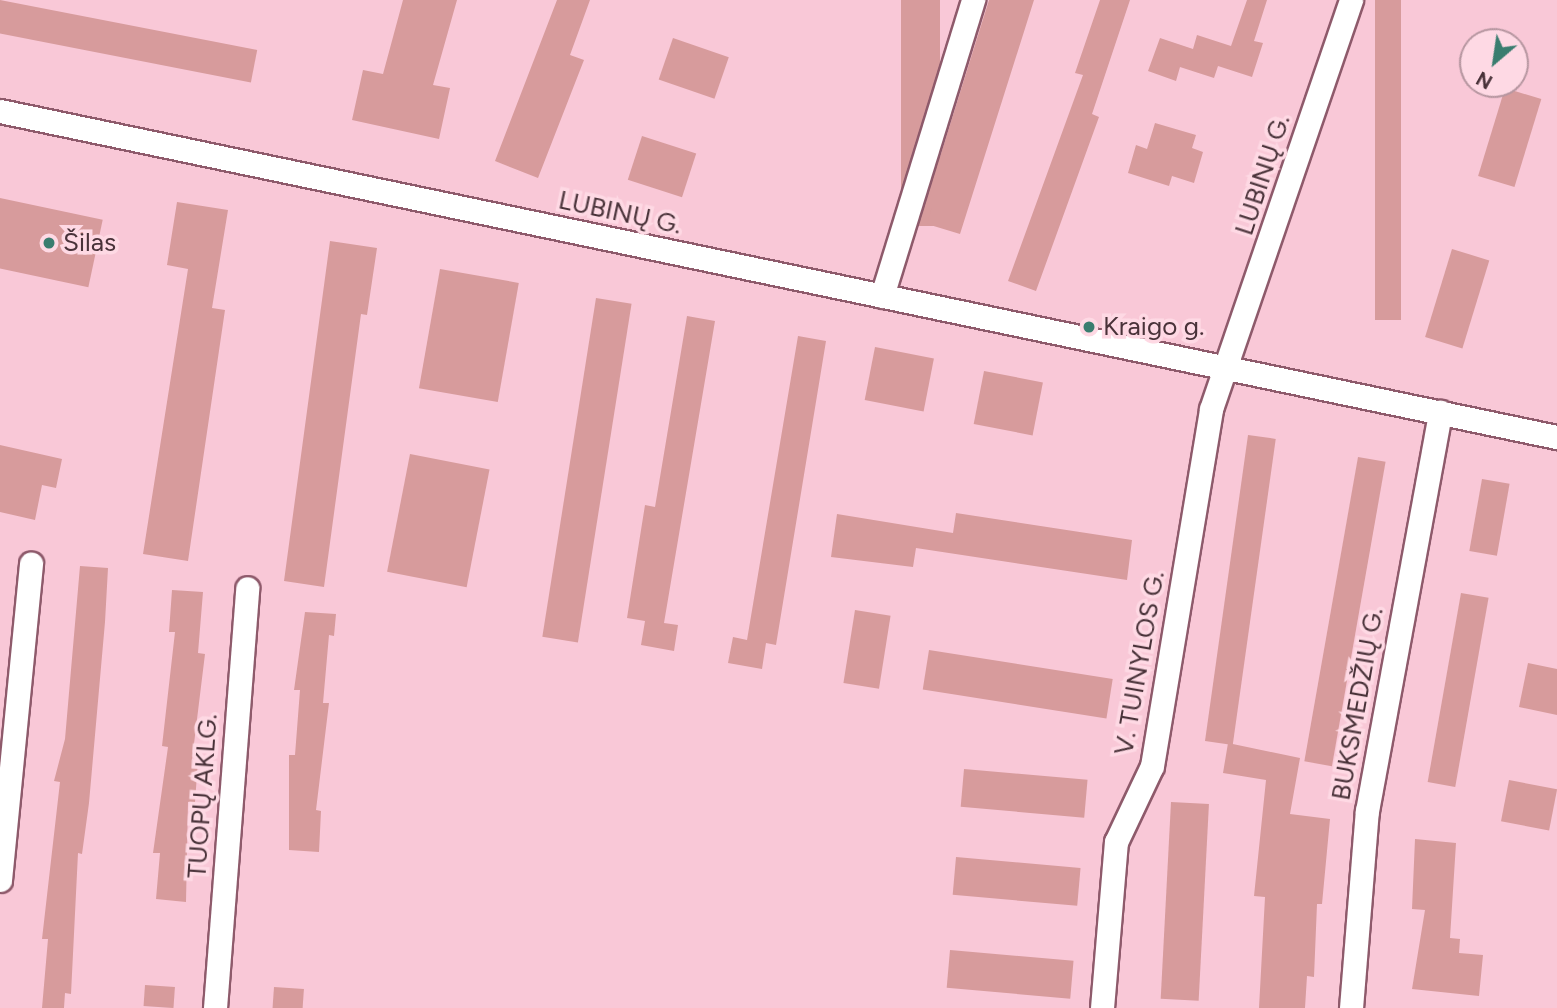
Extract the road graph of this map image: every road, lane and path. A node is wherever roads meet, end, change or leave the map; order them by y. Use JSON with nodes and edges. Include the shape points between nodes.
{"nodes":[{"id":1,"x":973,"y":0,"type":"edge"},
{"id":2,"x":1350,"y":0,"type":"edge"},
{"id":3,"x":0,"y":111,"type":"edge"},
{"id":4,"x":882,"y":296,"type":"junction"},
{"id":5,"x":1228,"y":368,"type":"junction"},
{"id":6,"x":1440,"y":412,"type":"junction"},
{"id":7,"x":1557,"y":436,"type":"edge"},
{"id":8,"x":31,"y":564,"type":"dead end"},
{"id":9,"x":247,"y":588,"type":"dead end"},
{"id":10,"x":0,"y":880,"type":"edge"},
{"id":11,"x":215,"y":1008,"type":"edge"},
{"id":12,"x":1102,"y":1008,"type":"edge"},
{"id":13,"x":1351,"y":1008,"type":"edge"}],
"edges":[{"from":1,"to":4,"type":"street"},
{"from":2,"to":5,"type":"street","name":"LUBINŲ G."},
{"from":3,"to":4,"type":"street","name":"LUBINŲ G."},
{"from":4,"to":5,"type":"street","name":"LUBINŲ G."},
{"from":5,"to":6,"type":"street","name":"LUBINŲ G."},
{"from":5,"to":12,"type":"street","name":"V. TUINYLOS G.","via":[[1212,409],[1152,766],[1116,842]]},
{"from":6,"to":7,"type":"street","name":"LUBINŲ G."},
{"from":6,"to":13,"type":"street","name":"BUKSMEDŽIŲ G.","via":[[1367,811]]},
{"from":8,"to":10,"type":"street"},
{"from":9,"to":11,"type":"street","name":"TUOPŲ AKLG."}]}
